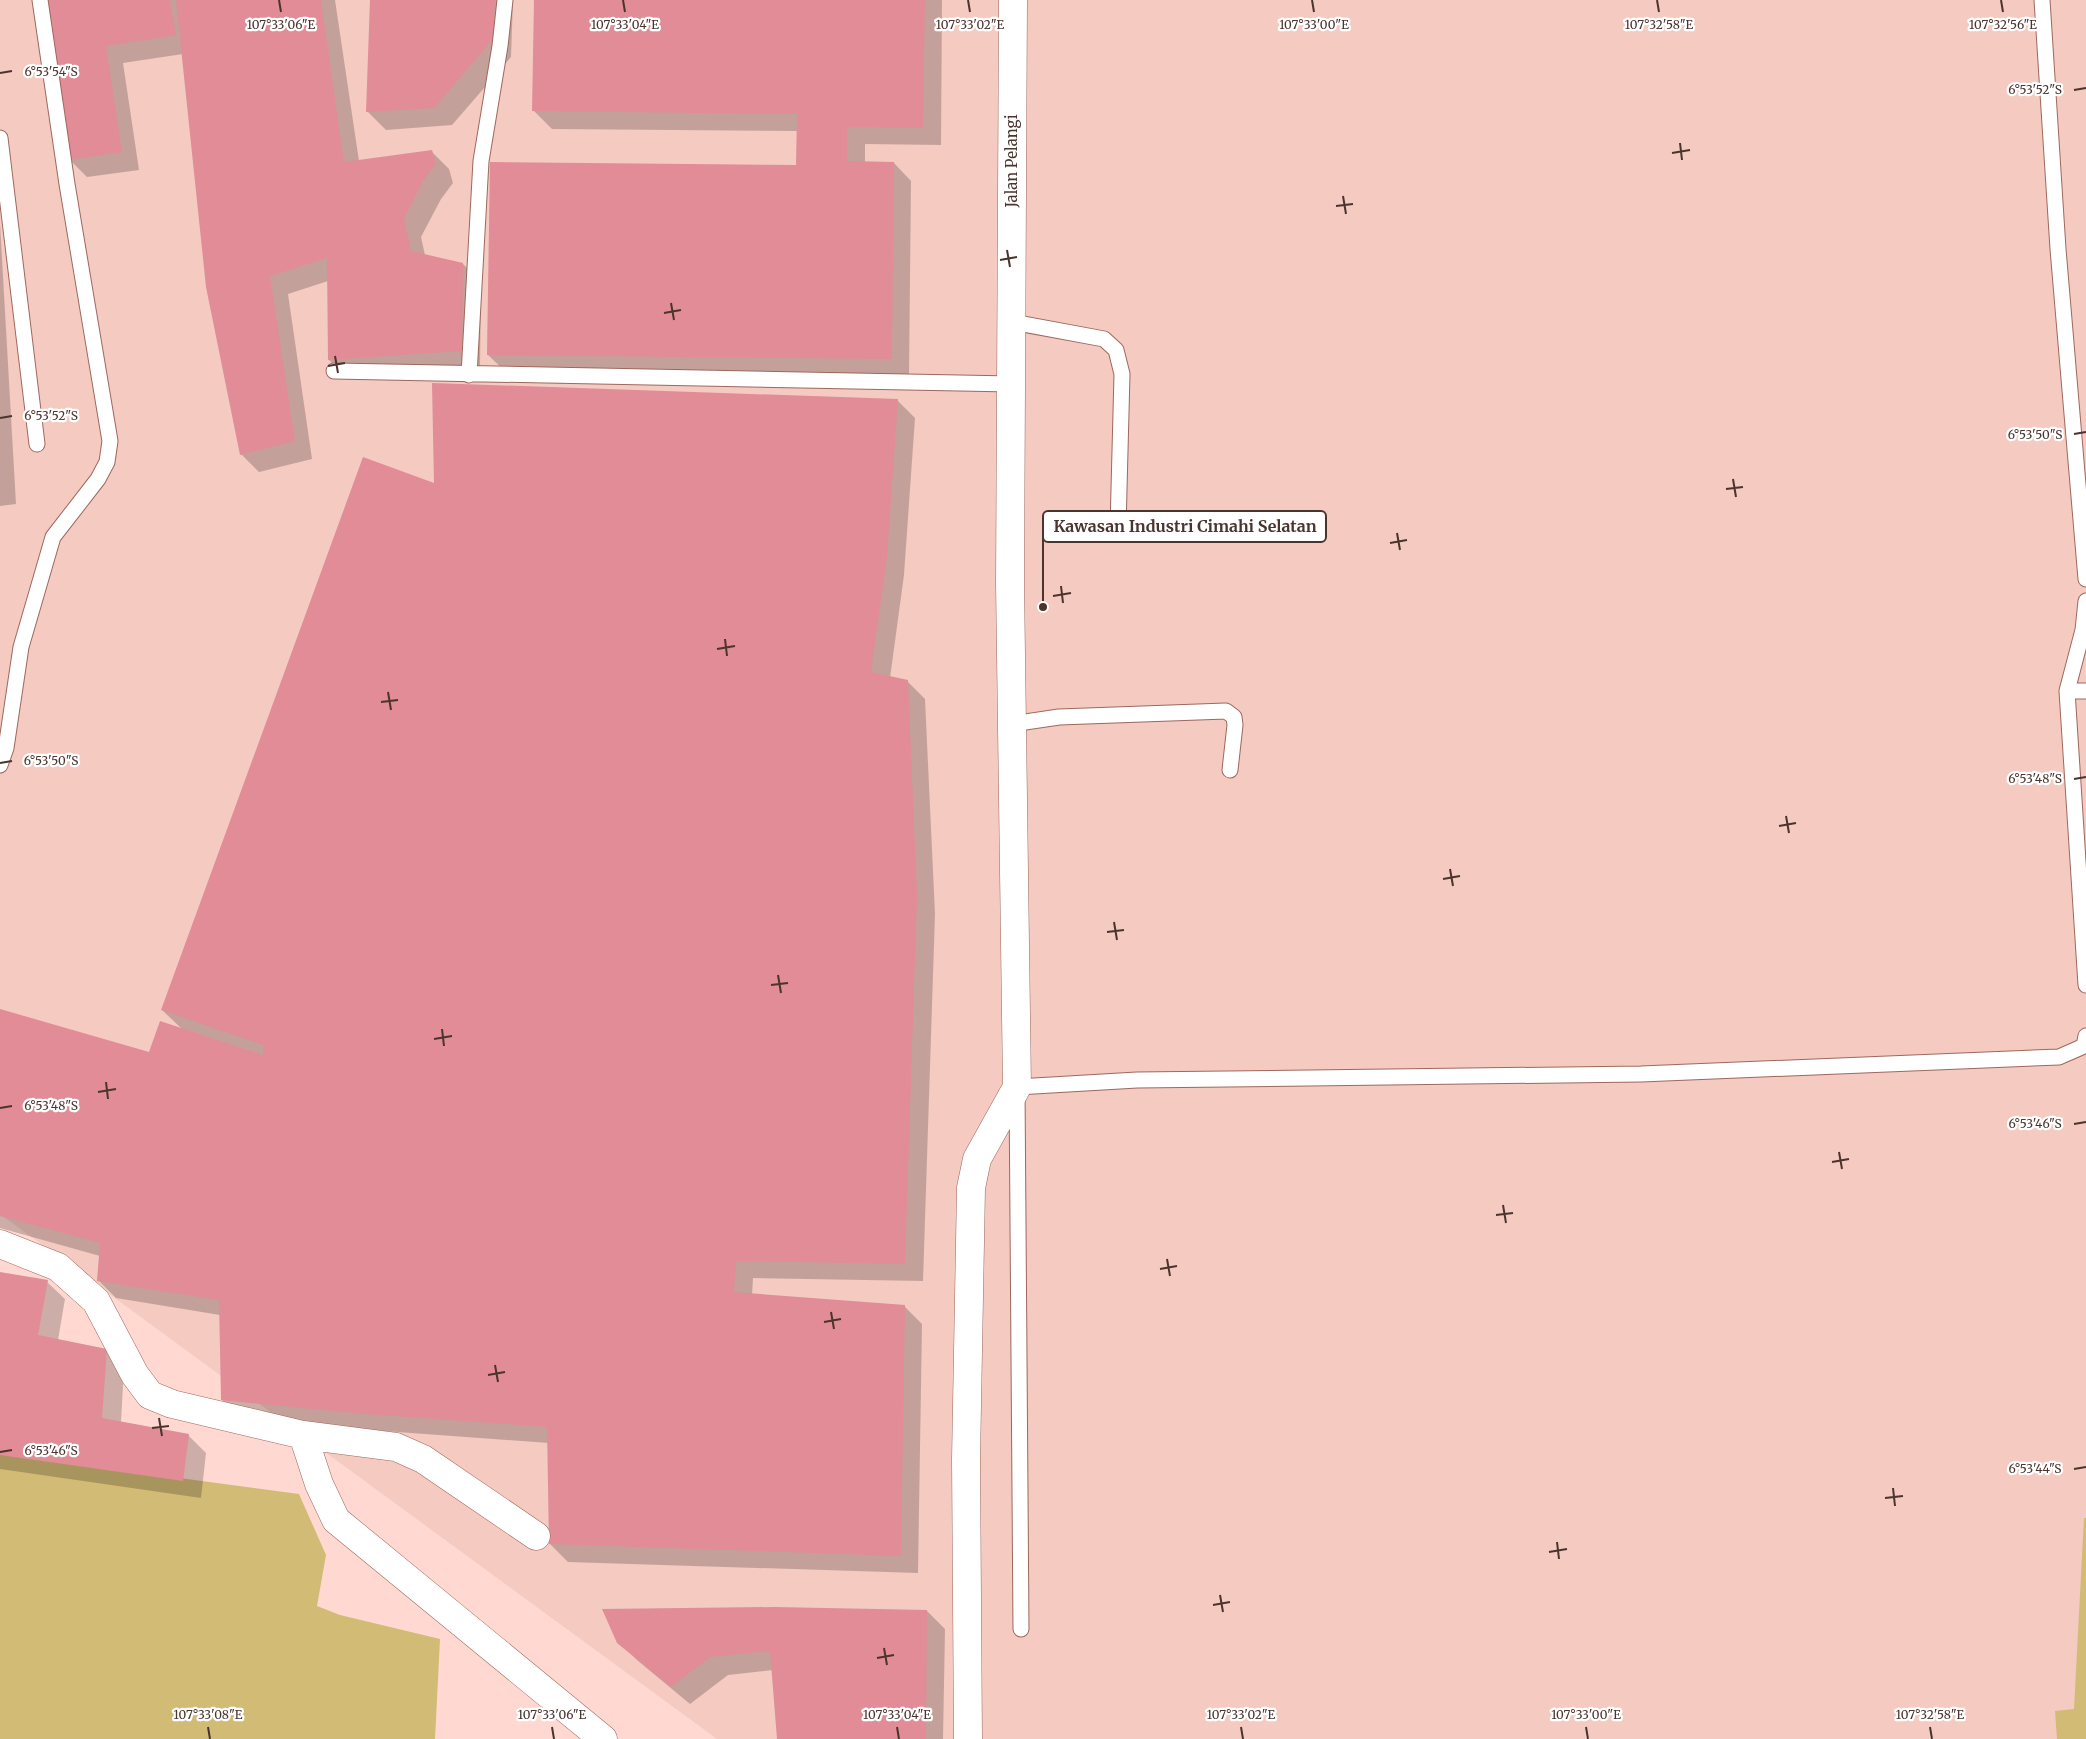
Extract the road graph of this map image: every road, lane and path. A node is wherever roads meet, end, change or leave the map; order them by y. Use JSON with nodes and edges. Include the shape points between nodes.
{"nodes":[{"id":1,"x":40,"y":0,"type":"edge"},
{"id":2,"x":505,"y":0,"type":"edge"},
{"id":3,"x":1013,"y":0,"type":"edge"},
{"id":4,"x":2042,"y":0,"type":"edge"},
{"id":5,"x":0,"y":138,"type":"edge"},
{"id":6,"x":1012,"y":322,"type":"junction"},
{"id":7,"x":334,"y":371,"type":"dead end"},
{"id":8,"x":469,"y":374,"type":"junction"},
{"id":9,"x":1012,"y":384,"type":"junction"},
{"id":10,"x":37,"y":444,"type":"dead end"},
{"id":11,"x":1118,"y":528,"type":"dead end"},
{"id":12,"x":2086,"y":579,"type":"edge"},
{"id":13,"x":2086,"y":601,"type":"edge"},
{"id":14,"x":2067,"y":691,"type":"junction"},
{"id":15,"x":2086,"y":691,"type":"edge"},
{"id":16,"x":1012,"y":724,"type":"junction"},
{"id":17,"x":0,"y":765,"type":"edge"},
{"id":18,"x":1230,"y":770,"type":"dead end"},
{"id":19,"x":2086,"y":984,"type":"edge"},
{"id":20,"x":2086,"y":1036,"type":"edge"},
{"id":21,"x":1017,"y":1087,"type":"junction"},
{"id":22,"x":0,"y":1244,"type":"edge"},
{"id":23,"x":303,"y":1435,"type":"junction"},
{"id":24,"x":536,"y":1536,"type":"dead end"},
{"id":25,"x":1021,"y":1630,"type":"dead end"},
{"id":26,"x":603,"y":1739,"type":"edge"},
{"id":27,"x":968,"y":1739,"type":"edge"}],
"edges":[{"from":1,"to":17,"type":"lane","via":[[110,442],[107,462],[98,479],[53,537],[21,647],[6,748]]},
{"from":2,"to":8,"type":"lane","via":[[481,161]]},
{"from":3,"to":6,"type":"street","name":"Jalan Pelangi"},
{"from":4,"to":12,"type":"lane","via":[[2058,250]]},
{"from":5,"to":10,"type":"lane"},
{"from":6,"to":9,"type":"street","name":"Jalan Pelangi"},
{"from":6,"to":11,"type":"lane","via":[[1104,339],[1116,350],[1122,374]]},
{"from":7,"to":8,"type":"lane"},
{"from":8,"to":9,"type":"lane"},
{"from":9,"to":16,"type":"street","name":"Jalan Pelangi"},
{"from":13,"to":14,"type":"lane","via":[[2083,630]]},
{"from":14,"to":15,"type":"lane"},
{"from":14,"to":19,"type":"lane"},
{"from":16,"to":18,"type":"lane","via":[[1059,718],[1226,711],[1234,717],[1235,725]]},
{"from":16,"to":21,"type":"street","name":"Jalan Pelangi"},
{"from":20,"to":21,"type":"lane","via":[[2084,1046],[2059,1057],[1641,1074],[1137,1080]]},
{"from":21,"to":25,"type":"lane"},
{"from":21,"to":27,"type":"street","via":[[977,1158],[971,1188],[966,1460]]},
{"from":22,"to":23,"type":"street","via":[[58,1267],[96,1301],[135,1375],[150,1394],[172,1404]]},
{"from":23,"to":24,"type":"street","via":[[396,1447],[423,1459]]},
{"from":23,"to":26,"type":"street","via":[[319,1484],[336,1520]]}]}
